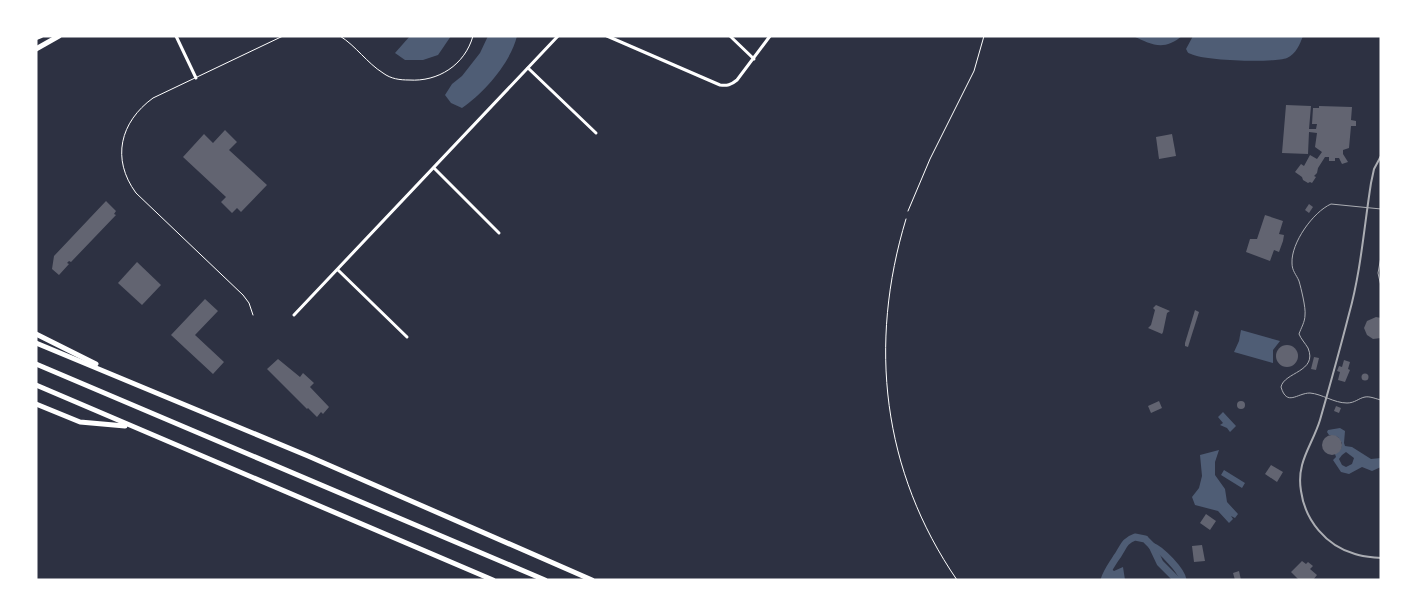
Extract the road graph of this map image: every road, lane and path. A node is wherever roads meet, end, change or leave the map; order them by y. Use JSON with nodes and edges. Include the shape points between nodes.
{"nodes":[{"id":1,"x":41,"y":36,"type":"edge"},
{"id":2,"x":59,"y":36,"type":"edge"},
{"id":3,"x":176,"y":36,"type":"edge"},
{"id":4,"x":283,"y":36,"type":"edge"},
{"id":5,"x":340,"y":36,"type":"edge"},
{"id":6,"x":473,"y":36,"type":"edge"},
{"id":7,"x":558,"y":36,"type":"edge"},
{"id":8,"x":607,"y":36,"type":"edge"},
{"id":9,"x":730,"y":36,"type":"edge"},
{"id":10,"x":770,"y":36,"type":"edge"},
{"id":11,"x":984,"y":36,"type":"edge"},
{"id":12,"x":36,"y":38,"type":"edge"},
{"id":13,"x":36,"y":49,"type":"edge"},
{"id":14,"x":754,"y":59,"type":"junction"},
{"id":15,"x":528,"y":68,"type":"junction"},
{"id":16,"x":196,"y":78,"type":"junction"},
{"id":17,"x":596,"y":133,"type":"dead end"},
{"id":18,"x":434,"y":168,"type":"junction"},
{"id":19,"x":908,"y":211,"type":"dead end"},
{"id":20,"x":906,"y":219,"type":"dead end"},
{"id":21,"x":498,"y":233,"type":"dead end"},
{"id":22,"x":338,"y":270,"type":"junction"},
{"id":23,"x":253,"y":315,"type":"dead end"},
{"id":24,"x":294,"y":315,"type":"dead end"},
{"id":25,"x":36,"y":334,"type":"edge"},
{"id":26,"x":407,"y":336,"type":"dead end"},
{"id":27,"x":36,"y":343,"type":"edge"},
{"id":28,"x":36,"y":364,"type":"edge"},
{"id":29,"x":128,"y":380,"type":"junction"},
{"id":30,"x":36,"y":385,"type":"edge"},
{"id":31,"x":36,"y":404,"type":"edge"},
{"id":32,"x":130,"y":426,"type":"junction"},
{"id":33,"x":493,"y":580,"type":"edge"},
{"id":34,"x":545,"y":580,"type":"edge"},
{"id":35,"x":592,"y":580,"type":"edge"},
{"id":36,"x":957,"y":580,"type":"edge"}],
"edges":[{"from":1,"to":12,"type":"main road"},
{"from":2,"to":13,"type":"highway"},
{"from":3,"to":16,"type":"street"},
{"from":4,"to":16,"type":"lane"},
{"from":5,"to":6,"type":"lane","via":[[384,74],[416,81],[440,75],[454,66]]},
{"from":7,"to":15,"type":"street"},
{"from":8,"to":14,"type":"street","via":[[720,85],[731,84]]},
{"from":9,"to":14,"type":"street"},
{"from":10,"to":14,"type":"street"},
{"from":11,"to":19,"type":"lane","via":[[974,71]]},
{"from":15,"to":17,"type":"street"},
{"from":15,"to":18,"type":"street"},
{"from":16,"to":23,"type":"lane","via":[[153,98],[136,114],[123,142],[123,166],[136,193],[243,295]]},
{"from":18,"to":21,"type":"street"},
{"from":18,"to":22,"type":"street"},
{"from":20,"to":36,"type":"lane","via":[[893,268],[886,317],[887,395],[906,482],[929,534]]},
{"from":22,"to":24,"type":"street"},
{"from":22,"to":26,"type":"street"},
{"from":25,"to":29,"type":"highway"},
{"from":27,"to":29,"type":"highway"},
{"from":28,"to":34,"type":"highway"},
{"from":29,"to":35,"type":"highway"},
{"from":30,"to":32,"type":"highway"},
{"from":31,"to":32,"type":"highway","via":[[80,422]]},
{"from":32,"to":33,"type":"highway"}]}
